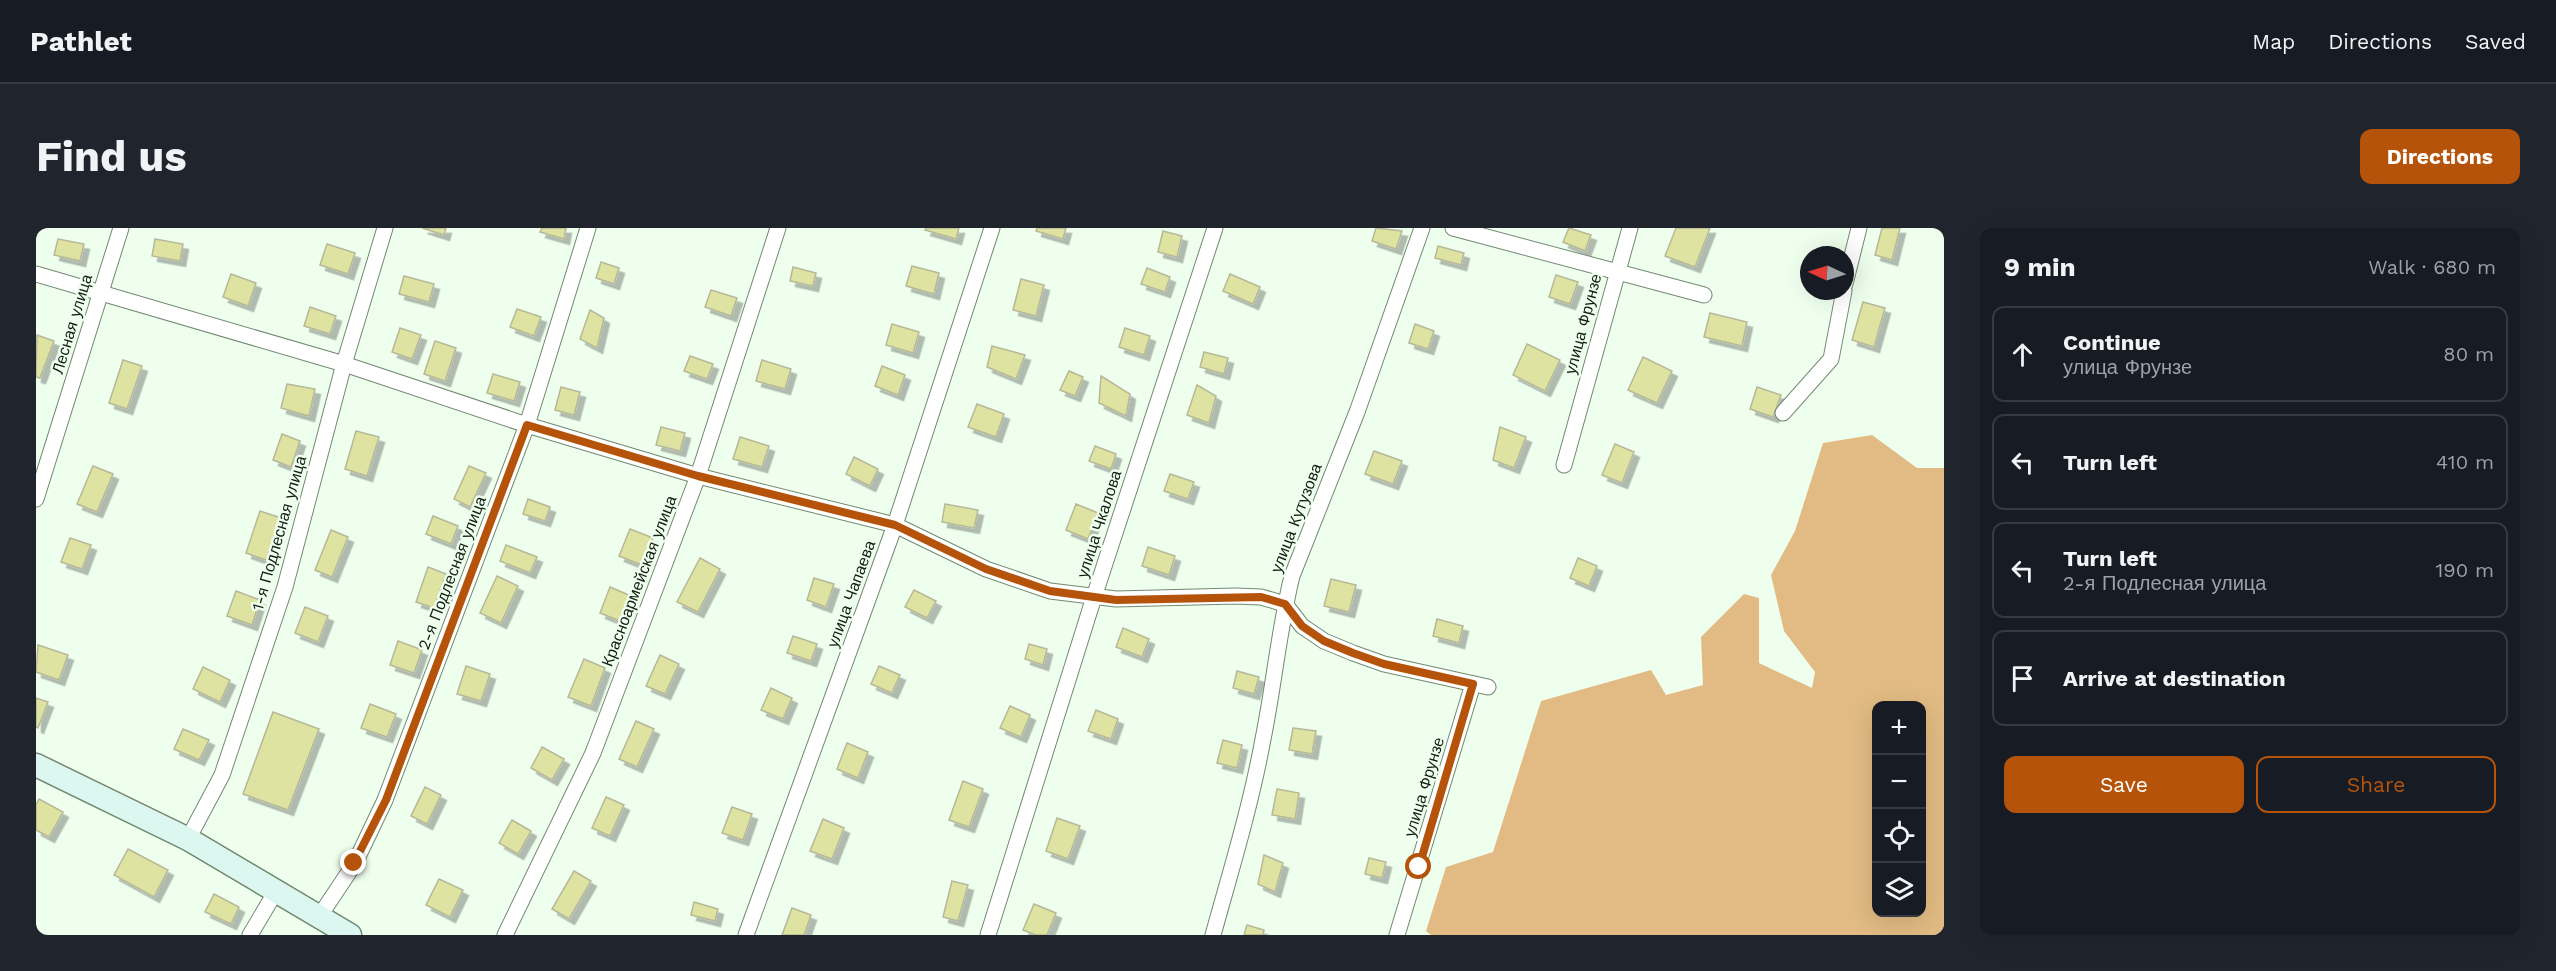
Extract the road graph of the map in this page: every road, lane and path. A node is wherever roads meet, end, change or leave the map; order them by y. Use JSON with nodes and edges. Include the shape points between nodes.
{"nodes":[{"id":1,"x":121,"y":228,"type":"edge"},
{"id":2,"x":385,"y":228,"type":"edge"},
{"id":3,"x":588,"y":228,"type":"edge"},
{"id":4,"x":778,"y":228,"type":"edge"},
{"id":5,"x":992,"y":228,"type":"edge"},
{"id":6,"x":1215,"y":228,"type":"edge"},
{"id":7,"x":1422,"y":228,"type":"edge"},
{"id":8,"x":1453,"y":228,"type":"edge"},
{"id":9,"x":1630,"y":228,"type":"edge"},
{"id":10,"x":1859,"y":228,"type":"edge"},
{"id":11,"x":1853,"y":246,"type":"edge"},
{"id":12,"x":1616,"y":273,"type":"junction"},
{"id":13,"x":36,"y":274,"type":"edge"},
{"id":14,"x":101,"y":293,"type":"junction"},
{"id":15,"x":1704,"y":295,"type":"dead end"},
{"id":16,"x":1842,"y":300,"type":"edge"},
{"id":17,"x":344,"y":364,"type":"junction"},
{"id":18,"x":1782,"y":413,"type":"dead end"},
{"id":19,"x":527,"y":425,"type":"junction"},
{"id":20,"x":1563,"y":465,"type":"dead end"},
{"id":21,"x":698,"y":476,"type":"junction"},
{"id":22,"x":36,"y":499,"type":"edge"},
{"id":23,"x":895,"y":525,"type":"junction"},
{"id":24,"x":1094,"y":597,"type":"junction"},
{"id":25,"x":1285,"y":604,"type":"junction"},
{"id":26,"x":36,"y":765,"type":"edge"},
{"id":27,"x":188,"y":839,"type":"junction"},
{"id":28,"x":276,"y":891,"type":"junction"},
{"id":29,"x":319,"y":917,"type":"junction"},
{"id":30,"x":250,"y":935,"type":"edge"},
{"id":31,"x":350,"y":935,"type":"edge"},
{"id":32,"x":505,"y":935,"type":"edge"},
{"id":33,"x":746,"y":935,"type":"edge"},
{"id":34,"x":988,"y":935,"type":"edge"},
{"id":35,"x":1213,"y":935,"type":"edge"},
{"id":36,"x":1397,"y":935,"type":"edge"}],
"edges":[{"from":1,"to":14,"type":"street","name":"Лесная улица"},
{"from":2,"to":17,"type":"street","name":"1-я Подлесная улица"},
{"from":3,"to":19,"type":"street","name":"2-я Подлесная улица"},
{"from":4,"to":21,"type":"street","name":"Красноармейская улица"},
{"from":5,"to":23,"type":"street","name":"улица Чапаева"},
{"from":6,"to":24,"type":"street","name":"улица Чкалова"},
{"from":7,"to":25,"type":"street","name":"улица Кутузова","via":[[1357,412],[1292,576]]},
{"from":8,"to":12,"type":"street"},
{"from":9,"to":12,"type":"street","name":"улица Фрунзе"},
{"from":10,"to":11,"type":"street"},
{"from":12,"to":15,"type":"street"},
{"from":12,"to":20,"type":"street","name":"улица Фрунзе"},
{"from":13,"to":14,"type":"street"},
{"from":14,"to":17,"type":"street"},
{"from":14,"to":22,"type":"street","name":"Лесная улица"},
{"from":16,"to":18,"type":"street","via":[[1830,360]]},
{"from":17,"to":19,"type":"street"},
{"from":17,"to":27,"type":"street","name":"1-я Подлесная улица","via":[[285,587],[222,775]]},
{"from":19,"to":21,"type":"street"},
{"from":19,"to":29,"type":"street","name":"2-я Подлесная улица","via":[[386,800],[354,863]]},
{"from":21,"to":23,"type":"street"},
{"from":21,"to":32,"type":"street","name":"Красноармейская улица","via":[[593,753]]},
{"from":23,"to":24,"type":"street","via":[[986,569],[1050,591]]},
{"from":23,"to":33,"type":"street","name":"улица Чапаева"},
{"from":24,"to":25,"type":"street","via":[[1236,596],[1261,597]]},
{"from":24,"to":34,"type":"street","name":"улица Чкалова"},
{"from":25,"to":35,"type":"street","name":"улица Кутузова","via":[[1263,741]]},
{"from":25,"to":36,"type":"street","name":"улица Фрунзе","via":[[1302,626],[1324,641],[1384,664],[1480,686]]},
{"from":26,"to":27,"type":"street"},
{"from":27,"to":28,"type":"street"},
{"from":28,"to":29,"type":"street"},
{"from":28,"to":30,"type":"street"},
{"from":29,"to":31,"type":"street"}]}
